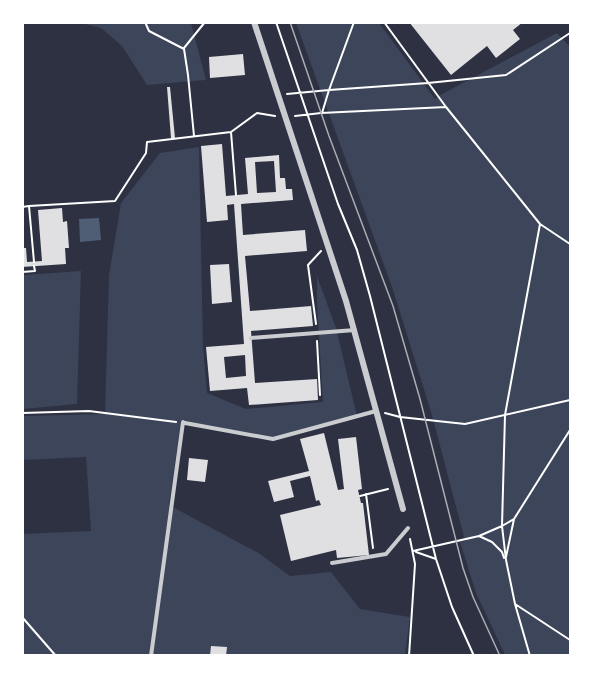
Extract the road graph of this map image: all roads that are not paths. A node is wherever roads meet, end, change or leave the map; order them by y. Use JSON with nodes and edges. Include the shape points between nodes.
{"nodes":[{"id":1,"x":254,"y":22,"type":"edge"},
{"id":2,"x":355,"y":330,"type":"junction"},
{"id":3,"x":251,"y":338,"type":"dead end"},
{"id":4,"x":377,"y":411,"type":"junction"},
{"id":5,"x":403,"y":509,"type":"dead end"},
{"id":6,"x":408,"y":528,"type":"dead end"},
{"id":7,"x":332,"y":563,"type":"dead end"},
{"id":8,"x":151,"y":656,"type":"edge"}],
"edges":[{"from":1,"to":2,"type":"street"},
{"from":2,"to":3,"type":"lane"},
{"from":2,"to":4,"type":"street"},
{"from":4,"to":5,"type":"street"},
{"from":4,"to":8,"type":"lane","via":[[273,439],[184,423]]},
{"from":6,"to":7,"type":"lane","via":[[386,554]]}]}
